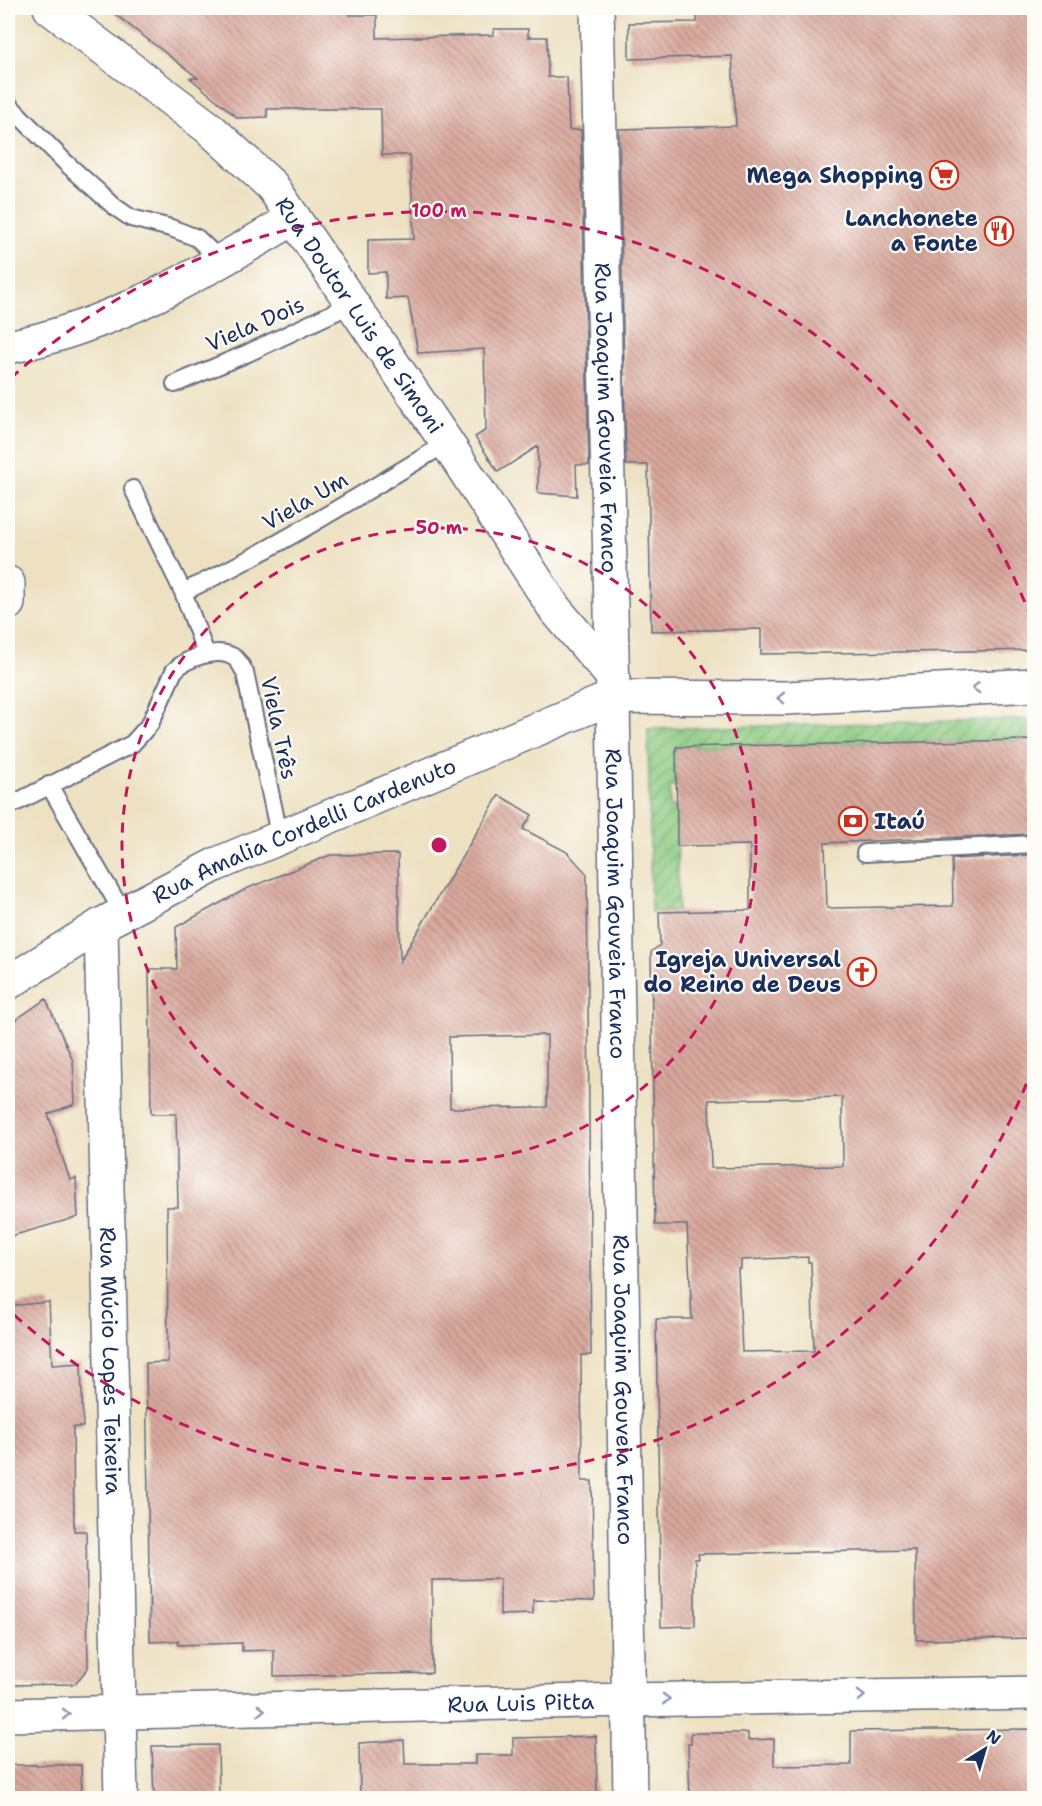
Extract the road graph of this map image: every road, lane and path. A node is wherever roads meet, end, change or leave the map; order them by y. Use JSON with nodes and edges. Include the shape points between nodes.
{"nodes":[{"id":1,"x":50,"y":8,"type":"edge"},
{"id":2,"x":597,"y":8,"type":"edge"},
{"id":3,"x":8,"y":104,"type":"edge"},
{"id":4,"x":294,"y":218,"type":"junction"},
{"id":5,"x":222,"y":262,"type":"junction"},
{"id":6,"x":352,"y":304,"type":"junction"},
{"id":7,"x":8,"y":346,"type":"edge"},
{"id":8,"x":175,"y":384,"type":"dead end"},
{"id":9,"x":447,"y":443,"type":"junction"},
{"id":10,"x":133,"y":489,"type":"dead end"},
{"id":11,"x":8,"y":583,"type":"edge"},
{"id":12,"x":183,"y":591,"type":"junction"},
{"id":13,"x":8,"y":603,"type":"edge"},
{"id":14,"x":206,"y":654,"type":"junction"},
{"id":15,"x":1035,"y":685,"type":"edge"},
{"id":16,"x":613,"y":687,"type":"junction"},
{"id":17,"x":49,"y":785,"type":"junction"},
{"id":18,"x":8,"y":804,"type":"edge"},
{"id":19,"x":280,"y":839,"type":"junction"},
{"id":20,"x":1035,"y":844,"type":"edge"},
{"id":21,"x":865,"y":853,"type":"dead end"},
{"id":22,"x":112,"y":919,"type":"junction"},
{"id":23,"x":8,"y":983,"type":"edge"},
{"id":24,"x":1035,"y":1693,"type":"edge"},
{"id":25,"x":629,"y":1700,"type":"junction"},
{"id":26,"x":119,"y":1713,"type":"junction"},
{"id":27,"x":8,"y":1715,"type":"edge"},
{"id":28,"x":121,"y":1798,"type":"edge"},
{"id":29,"x":630,"y":1798,"type":"edge"}],
"edges":[{"from":1,"to":4,"type":"street","name":"Rua Doutor Luis de Simoni","via":[[209,128],[272,186]]},
{"from":2,"to":16,"type":"street","name":"Rua Joaquim Gouveia Franco"},
{"from":3,"to":5,"type":"lane","via":[[115,207],[131,218],[197,238]]},
{"from":4,"to":5,"type":"street"},
{"from":4,"to":6,"type":"street","name":"Rua Doutor Luis de Simoni"},
{"from":5,"to":7,"type":"street","via":[[78,328]]},
{"from":6,"to":8,"type":"lane","name":"Viela Dois"},
{"from":6,"to":9,"type":"street","name":"Rua Doutor Luis de Simoni"},
{"from":9,"to":12,"type":"lane","name":"Viela Um","via":[[276,544]]},
{"from":9,"to":16,"type":"street","name":"Rua Doutor Luis de Simoni","via":[[555,609]]},
{"from":10,"to":12,"type":"lane"},
{"from":11,"to":13,"type":"street"},
{"from":12,"to":14,"type":"lane"},
{"from":14,"to":17,"type":"lane","via":[[174,671],[150,724],[132,744]]},
{"from":14,"to":19,"type":"lane","name":"Viela Três","via":[[228,654],[241,664]]},
{"from":15,"to":16,"type":"street","one_way":true,"via":[[786,698]]},
{"from":16,"to":19,"type":"street","name":"Rua Amalia Cordelli Cardenuto"},
{"from":16,"to":25,"type":"street","name":"Rua Joaquim Gouveia Franco"},
{"from":17,"to":18,"type":"lane"},
{"from":17,"to":22,"type":"lane"},
{"from":19,"to":22,"type":"street","name":"Rua Amalia Cordelli Cardenuto","via":[[215,866]]},
{"from":20,"to":21,"type":"lane"},
{"from":22,"to":23,"type":"street","name":"Rua Amalia Cordelli Cardenuto"},
{"from":22,"to":26,"type":"street","name":"Rua Múcio Lopes Teixeira"},
{"from":25,"to":24,"type":"street","name":"Rua Luis Pitta","one_way":true},
{"from":26,"to":25,"type":"street","name":"Rua Luis Pitta","one_way":true},
{"from":25,"to":29,"type":"street","name":"Rua Joaquim Gouveia Franco"},
{"from":27,"to":26,"type":"street","name":"Rua Luis Pitta","one_way":true},
{"from":26,"to":28,"type":"street","name":"Rua Múcio Lopes Teixeira"}]}
